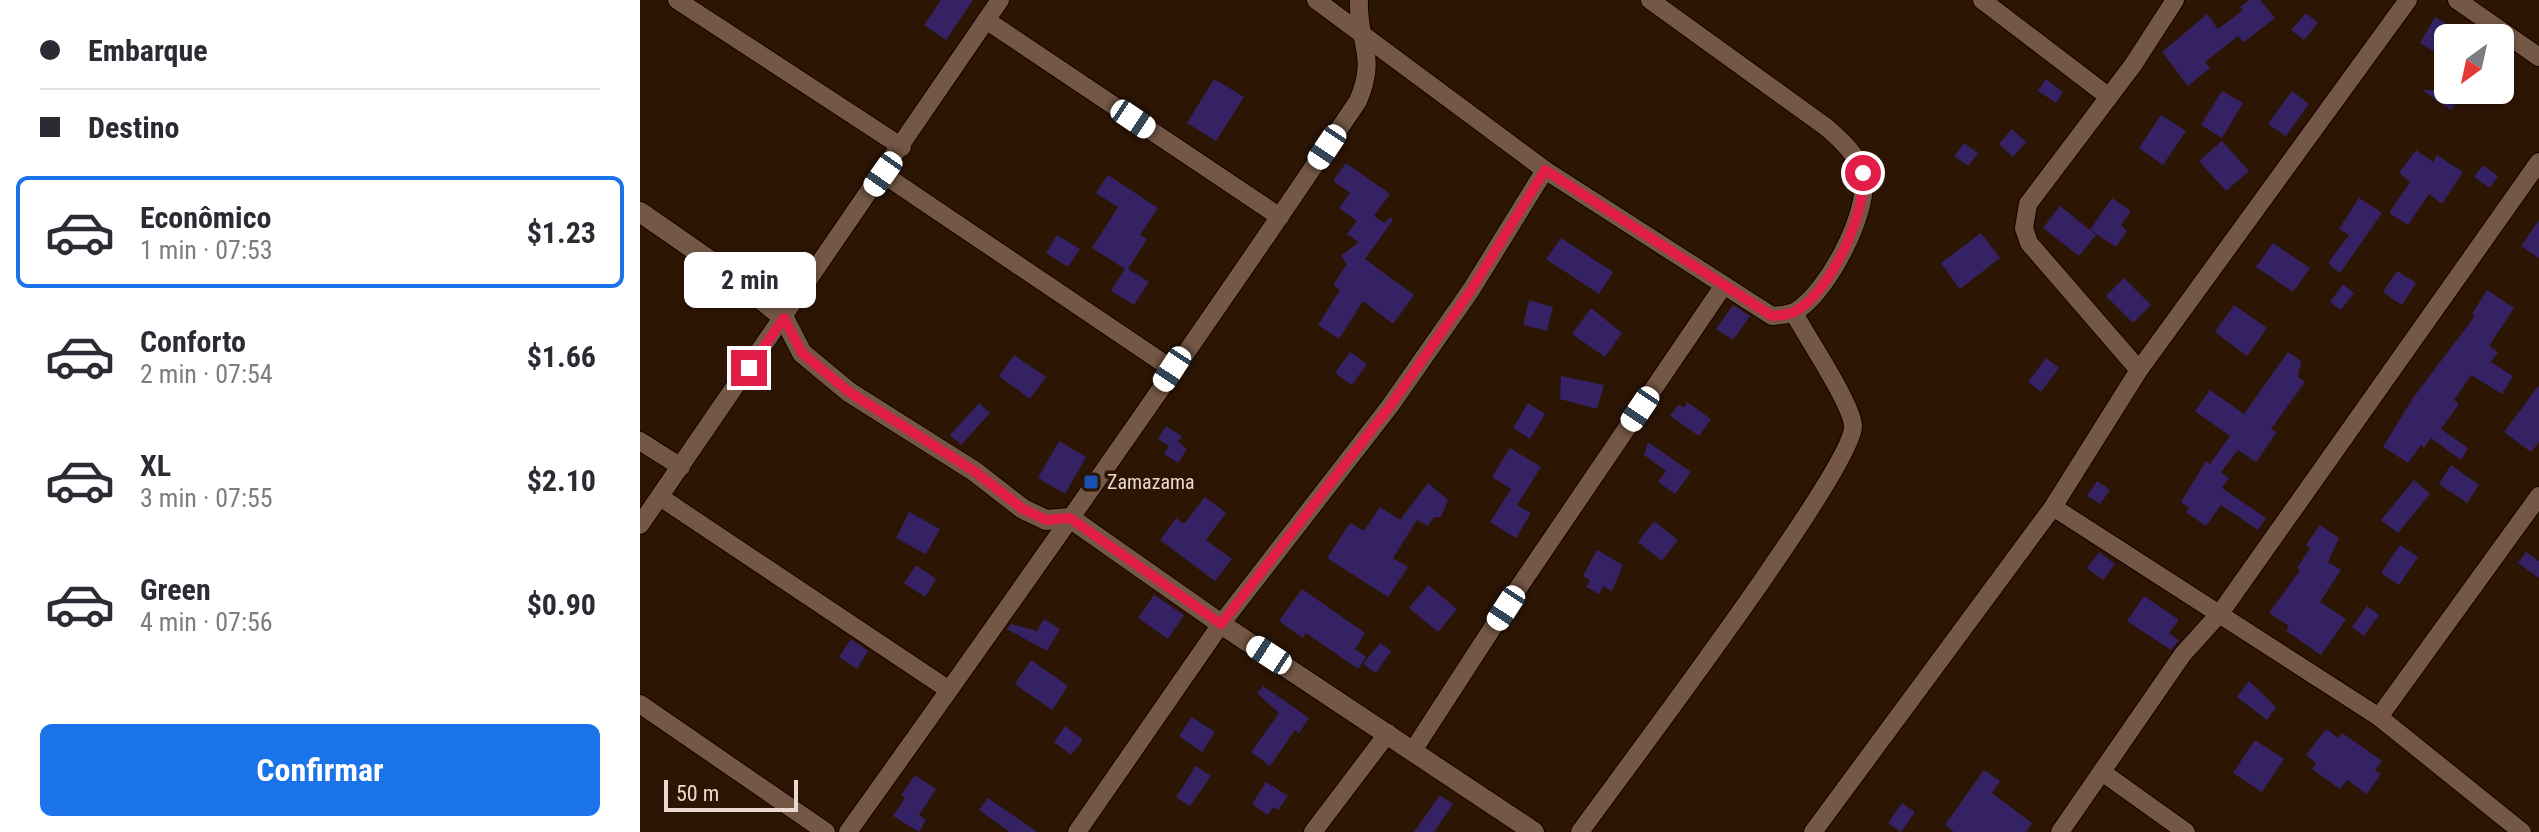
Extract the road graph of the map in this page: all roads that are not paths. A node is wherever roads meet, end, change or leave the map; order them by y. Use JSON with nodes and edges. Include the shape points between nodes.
{"nodes":[{"id":1,"x":677,"y":0,"type":"edge"},
{"id":2,"x":1000,"y":0,"type":"edge"},
{"id":3,"x":1316,"y":0,"type":"edge"},
{"id":4,"x":1359,"y":0,"type":"edge"},
{"id":5,"x":1650,"y":0,"type":"edge"},
{"id":6,"x":1982,"y":0,"type":"edge"},
{"id":7,"x":2175,"y":0,"type":"edge"},
{"id":8,"x":2408,"y":0,"type":"edge"},
{"id":9,"x":2457,"y":0,"type":"edge"},
{"id":10,"x":986,"y":20,"type":"junction"},
{"id":11,"x":1363,"y":32,"type":"junction"},
{"id":12,"x":2539,"y":57,"type":"edge"},
{"id":13,"x":2109,"y":97,"type":"junction"},
{"id":14,"x":902,"y":147,"type":"junction"},
{"id":15,"x":2539,"y":162,"type":"edge"},
{"id":16,"x":1545,"y":170,"type":"junction"},
{"id":17,"x":883,"y":174,"type":"junction"},
{"id":18,"x":640,"y":212,"type":"edge"},
{"id":19,"x":1280,"y":217,"type":"junction"},
{"id":20,"x":1724,"y":285,"type":"junction"},
{"id":21,"x":1794,"y":313,"type":"junction"},
{"id":22,"x":784,"y":318,"type":"junction"},
{"id":23,"x":1172,"y":369,"type":"junction"},
{"id":24,"x":2139,"y":370,"type":"junction"},
{"id":25,"x":640,"y":441,"type":"edge"},
{"id":26,"x":681,"y":467,"type":"junction"},
{"id":27,"x":2539,"y":496,"type":"edge"},
{"id":28,"x":660,"y":497,"type":"junction"},
{"id":29,"x":2053,"y":507,"type":"junction"},
{"id":30,"x":1070,"y":518,"type":"junction"},
{"id":31,"x":640,"y":525,"type":"edge"},
{"id":32,"x":2221,"y":612,"type":"junction"},
{"id":33,"x":1221,"y":624,"type":"junction"},
{"id":34,"x":949,"y":690,"type":"junction"},
{"id":35,"x":640,"y":704,"type":"edge"},
{"id":36,"x":2379,"y":717,"type":"junction"},
{"id":37,"x":1388,"y":733,"type":"junction"},
{"id":38,"x":1414,"y":749,"type":"junction"},
{"id":39,"x":2102,"y":772,"type":"junction"},
{"id":40,"x":826,"y":832,"type":"edge"},
{"id":41,"x":848,"y":832,"type":"edge"},
{"id":42,"x":1077,"y":832,"type":"edge"},
{"id":43,"x":1313,"y":832,"type":"edge"},
{"id":44,"x":1534,"y":832,"type":"edge"},
{"id":45,"x":1580,"y":832,"type":"edge"},
{"id":46,"x":1813,"y":832,"type":"edge"},
{"id":47,"x":2060,"y":832,"type":"edge"},
{"id":48,"x":2186,"y":832,"type":"edge"},
{"id":49,"x":2522,"y":832,"type":"edge"}],
"edges":[{"from":1,"to":14,"type":"street"},
{"from":2,"to":10,"type":"street"},
{"from":3,"to":11,"type":"street"},
{"from":4,"to":11,"type":"street"},
{"from":5,"to":21,"type":"street","via":[[1826,127],[1843,141],[1863,173],[1856,224],[1817,294]]},
{"from":6,"to":13,"type":"street"},
{"from":7,"to":13,"type":"street"},
{"from":8,"to":24,"type":"street"},
{"from":9,"to":12,"type":"street"},
{"from":10,"to":14,"type":"street"},
{"from":10,"to":19,"type":"street"},
{"from":11,"to":16,"type":"street"},
{"from":11,"to":19,"type":"street","via":[[1368,78],[1358,101]]},
{"from":13,"to":24,"type":"street","via":[[2028,204],[2024,228],[2042,260]]},
{"from":14,"to":17,"type":"street"},
{"from":15,"to":32,"type":"street"},
{"from":16,"to":20,"type":"street"},
{"from":16,"to":33,"type":"street","via":[[1471,290],[1390,406]]},
{"from":17,"to":22,"type":"street"},
{"from":17,"to":23,"type":"street"},
{"from":18,"to":22,"type":"street"},
{"from":19,"to":23,"type":"street"},
{"from":20,"to":21,"type":"street","via":[[1772,316]]},
{"from":20,"to":38,"type":"street"},
{"from":21,"to":45,"type":"street","via":[[1852,419],[1847,448],[1801,524]]},
{"from":22,"to":26,"type":"street"},
{"from":22,"to":30,"type":"street","via":[[802,353],[849,392],[974,471],[1023,509],[1046,520]]},
{"from":23,"to":30,"type":"street"},
{"from":24,"to":29,"type":"street"},
{"from":25,"to":26,"type":"street"},
{"from":26,"to":28,"type":"street"},
{"from":27,"to":36,"type":"street"},
{"from":28,"to":31,"type":"street"},
{"from":28,"to":34,"type":"street"},
{"from":29,"to":32,"type":"street"},
{"from":29,"to":46,"type":"street"},
{"from":30,"to":33,"type":"street"},
{"from":30,"to":34,"type":"street"},
{"from":32,"to":36,"type":"street"},
{"from":32,"to":39,"type":"street","via":[[2183,654]]},
{"from":33,"to":37,"type":"street"},
{"from":33,"to":42,"type":"street"},
{"from":34,"to":41,"type":"street"},
{"from":35,"to":40,"type":"street"},
{"from":36,"to":49,"type":"street"},
{"from":37,"to":38,"type":"street"},
{"from":37,"to":43,"type":"street"},
{"from":38,"to":44,"type":"street"},
{"from":39,"to":47,"type":"street"},
{"from":39,"to":48,"type":"street"}]}
